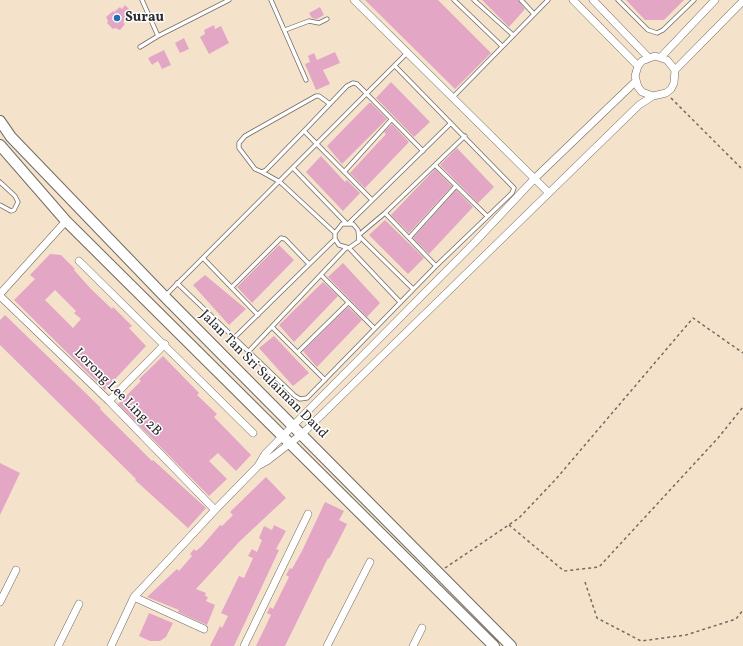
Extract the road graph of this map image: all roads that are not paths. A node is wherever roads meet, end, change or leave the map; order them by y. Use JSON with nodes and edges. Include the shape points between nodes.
{"nodes":[{"id":1,"x":142,"y":0,"type":"edge"},
{"id":2,"x":229,"y":0,"type":"edge"},
{"id":3,"x":271,"y":0,"type":"edge"},
{"id":4,"x":354,"y":0,"type":"edge"},
{"id":5,"x":454,"y":0,"type":"edge"},
{"id":6,"x":475,"y":0,"type":"edge"},
{"id":7,"x":521,"y":0,"type":"edge"},
{"id":8,"x":548,"y":0,"type":"edge"},
{"id":9,"x":573,"y":0,"type":"edge"},
{"id":10,"x":593,"y":0,"type":"edge"},
{"id":11,"x":618,"y":0,"type":"edge"},
{"id":12,"x":694,"y":0,"type":"edge"},
{"id":13,"x":715,"y":0,"type":"edge"},
{"id":14,"x":743,"y":1,"type":"edge"},
{"id":15,"x":534,"y":14,"type":"junction"},
{"id":16,"x":327,"y":19,"type":"dead end"},
{"id":17,"x":286,"y":30,"type":"junction"},
{"id":18,"x":513,"y":35,"type":"junction"},
{"id":19,"x":158,"y":36,"type":"junction"},
{"id":20,"x":502,"y":46,"type":"junction"},
{"id":21,"x":140,"y":47,"type":"dead end"},
{"id":22,"x":408,"y":52,"type":"junction"},
{"id":23,"x":648,"y":57,"type":"junction"},
{"id":24,"x":661,"y":57,"type":"junction"},
{"id":25,"x":395,"y":66,"type":"junction"},
{"id":26,"x":638,"y":66,"type":"junction"},
{"id":27,"x":675,"y":70,"type":"junction"},
{"id":28,"x":306,"y":80,"type":"dead end"},
{"id":29,"x":636,"y":81,"type":"junction"},
{"id":30,"x":367,"y":94,"type":"junction"},
{"id":31,"x":653,"y":96,"type":"junction"},
{"id":32,"x":453,"y":97,"type":"junction"},
{"id":33,"x":330,"y":104,"type":"junction"},
{"id":34,"x":391,"y":120,"type":"junction"},
{"id":35,"x":0,"y":121,"type":"edge"},
{"id":36,"x":451,"y":123,"type":"junction"},
{"id":37,"x":304,"y":131,"type":"junction"},
{"id":38,"x":465,"y":136,"type":"junction"},
{"id":39,"x":0,"y":145,"type":"edge"},
{"id":40,"x":317,"y":145,"type":"junction"},
{"id":41,"x":423,"y":151,"type":"junction"},
{"id":42,"x":435,"y":165,"type":"junction"},
{"id":43,"x":294,"y":168,"type":"junction"},
{"id":44,"x":262,"y":172,"type":"junction"},
{"id":45,"x":344,"y":172,"type":"junction"},
{"id":46,"x":534,"y":179,"type":"junction"},
{"id":47,"x":0,"y":182,"type":"edge"},
{"id":48,"x":280,"y":182,"type":"junction"},
{"id":49,"x":456,"y":186,"type":"junction"},
{"id":50,"x":548,"y":192,"type":"junction"},
{"id":51,"x":372,"y":200,"type":"junction"},
{"id":52,"x":0,"y":205,"type":"edge"},
{"id":53,"x":385,"y":213,"type":"junction"},
{"id":54,"x":487,"y":216,"type":"junction"},
{"id":55,"x":66,"y":221,"type":"junction"},
{"id":56,"x":347,"y":223,"type":"junction"},
{"id":57,"x":335,"y":232,"type":"junction"},
{"id":58,"x":360,"y":235,"type":"junction"},
{"id":59,"x":468,"y":235,"type":"junction"},
{"id":60,"x":409,"y":238,"type":"junction"},
{"id":61,"x":335,"y":239,"type":"junction"},
{"id":62,"x":474,"y":243,"type":"junction"},
{"id":63,"x":348,"y":248,"type":"junction"},
{"id":64,"x":204,"y":258,"type":"junction"},
{"id":65,"x":79,"y":261,"type":"dead end"},
{"id":66,"x":309,"y":264,"type":"junction"},
{"id":67,"x":436,"y":266,"type":"junction"},
{"id":68,"x":322,"y":276,"type":"junction"},
{"id":69,"x":177,"y":283,"type":"junction"},
{"id":70,"x":232,"y":287,"type":"junction"},
{"id":71,"x":413,"y":289,"type":"junction"},
{"id":72,"x":0,"y":295,"type":"edge"},
{"id":73,"x":165,"y":297,"type":"junction"},
{"id":74,"x":400,"y":302,"type":"junction"},
{"id":75,"x":348,"y":303,"type":"junction"},
{"id":76,"x":258,"y":315,"type":"junction"},
{"id":77,"x":272,"y":327,"type":"junction"},
{"id":78,"x":374,"y":328,"type":"junction"},
{"id":79,"x":235,"y":337,"type":"junction"},
{"id":80,"x":165,"y":344,"type":"junction"},
{"id":81,"x":249,"y":351,"type":"junction"},
{"id":82,"x":298,"y":352,"type":"junction"},
{"id":83,"x":349,"y":355,"type":"junction"},
{"id":84,"x":356,"y":362,"type":"junction"},
{"id":85,"x":346,"y":372,"type":"junction"},
{"id":86,"x":325,"y":380,"type":"junction"},
{"id":87,"x":356,"y":382,"type":"junction"},
{"id":88,"x":109,"y":401,"type":"junction"},
{"id":89,"x":293,"y":425,"type":"junction"},
{"id":90,"x":253,"y":433,"type":"dead end"},
{"id":91,"x":302,"y":434,"type":"junction"},
{"id":92,"x":282,"y":436,"type":"junction"},
{"id":93,"x":291,"y":444,"type":"junction"},
{"id":94,"x":258,"y":466,"type":"junction"},
{"id":95,"x":215,"y":510,"type":"junction"},
{"id":96,"x":308,"y":514,"type":"dead end"},
{"id":97,"x":370,"y":562,"type":"dead end"},
{"id":98,"x":16,"y":570,"type":"dead end"},
{"id":99,"x":134,"y":597,"type":"junction"},
{"id":100,"x":0,"y":602,"type":"edge"},
{"id":101,"x":79,"y":604,"type":"dead end"},
{"id":102,"x":422,"y":628,"type":"dead end"},
{"id":103,"x":204,"y":629,"type":"dead end"},
{"id":104,"x":58,"y":646,"type":"edge"},
{"id":105,"x":111,"y":646,"type":"edge"},
{"id":106,"x":244,"y":646,"type":"edge"},
{"id":107,"x":327,"y":646,"type":"edge"},
{"id":108,"x":413,"y":646,"type":"edge"},
{"id":109,"x":494,"y":646,"type":"edge"},
{"id":110,"x":511,"y":646,"type":"edge"}],
"edges":[{"from":1,"to":19,"type":"lane"},
{"from":2,"to":19,"type":"lane"},
{"from":3,"to":17,"type":"lane"},
{"from":4,"to":22,"type":"street"},
{"from":5,"to":20,"type":"lane"},
{"from":6,"to":18,"type":"lane"},
{"from":7,"to":15,"type":"lane"},
{"from":8,"to":15,"type":"lane"},
{"from":9,"to":26,"type":"street"},
{"from":10,"to":23,"type":"street"},
{"from":11,"to":12,"type":"lane","via":[[648,30],[657,33]]},
{"from":13,"to":24,"type":"street"},
{"from":14,"to":27,"type":"street"},
{"from":15,"to":18,"type":"lane"},
{"from":16,"to":17,"type":"lane","via":[[319,23],[309,21]]},
{"from":17,"to":28,"type":"lane"},
{"from":18,"to":20,"type":"lane"},
{"from":19,"to":21,"type":"lane"},
{"from":20,"to":32,"type":"lane"},
{"from":22,"to":25,"type":"lane"},
{"from":22,"to":32,"type":"street"},
{"from":23,"to":24,"type":"street"},
{"from":23,"to":26,"type":"street"},
{"from":24,"to":27,"type":"street","via":[[672,64]]},
{"from":25,"to":30,"type":"lane"},
{"from":25,"to":36,"type":"lane"},
{"from":26,"to":29,"type":"street"},
{"from":27,"to":31,"type":"street","via":[[674,83],[666,93]]},
{"from":29,"to":31,"type":"street","via":[[642,92]]},
{"from":29,"to":46,"type":"street"},
{"from":30,"to":33,"type":"lane","via":[[353,83]]},
{"from":30,"to":34,"type":"lane"},
{"from":30,"to":40,"type":"lane"},
{"from":31,"to":50,"type":"street","via":[[639,105]]},
{"from":32,"to":46,"type":"street"},
{"from":33,"to":37,"type":"lane"},
{"from":33,"to":44,"type":"lane","via":[[316,96],[241,139],[239,148],[255,169]]},
{"from":34,"to":41,"type":"lane"},
{"from":34,"to":45,"type":"lane"},
{"from":35,"to":73,"type":"main road","name":"Jalan Tan Sri Sulaiman Daud","via":[[11,137]]},
{"from":36,"to":38,"type":"lane"},
{"from":36,"to":41,"type":"lane"},
{"from":37,"to":40,"type":"lane"},
{"from":37,"to":44,"type":"lane"},
{"from":38,"to":42,"type":"lane"},
{"from":38,"to":54,"type":"lane","via":[[514,188],[512,193]]},
{"from":39,"to":55,"type":"main road","name":"Jalan Tan Sri Sulaiman Daud"},
{"from":40,"to":43,"type":"lane"},
{"from":40,"to":45,"type":"lane"},
{"from":41,"to":51,"type":"lane"},
{"from":42,"to":49,"type":"lane"},
{"from":42,"to":53,"type":"lane"},
{"from":43,"to":48,"type":"lane"},
{"from":43,"to":56,"type":"lane"},
{"from":44,"to":48,"type":"lane"},
{"from":45,"to":51,"type":"lane"},
{"from":46,"to":50,"type":"street"},
{"from":46,"to":62,"type":"street"},
{"from":47,"to":52,"type":"lane","via":[[18,202],[12,211]]},
{"from":48,"to":57,"type":"lane"},
{"from":48,"to":64,"type":"lane"},
{"from":49,"to":54,"type":"lane"},
{"from":49,"to":60,"type":"lane"},
{"from":50,"to":87,"type":"street"},
{"from":51,"to":56,"type":"lane"},
{"from":53,"to":58,"type":"lane"},
{"from":53,"to":60,"type":"lane"},
{"from":54,"to":59,"type":"lane"},
{"from":55,"to":72,"type":"street"},
{"from":55,"to":92,"type":"main road","name":"Jalan Tan Sri Sulaiman Daud"},
{"from":56,"to":57,"type":"lane","via":[[339,226]]},
{"from":56,"to":58,"type":"lane","via":[[356,226]]},
{"from":57,"to":61,"type":"lane"},
{"from":58,"to":63,"type":"lane","via":[[356,244]]},
{"from":58,"to":71,"type":"lane"},
{"from":59,"to":62,"type":"lane"},
{"from":59,"to":67,"type":"lane"},
{"from":60,"to":67,"type":"lane"},
{"from":61,"to":63,"type":"lane","via":[[339,245]]},
{"from":61,"to":66,"type":"lane"},
{"from":62,"to":84,"type":"street"},
{"from":63,"to":68,"type":"lane"},
{"from":63,"to":74,"type":"lane"},
{"from":64,"to":69,"type":"lane"},
{"from":64,"to":70,"type":"lane"},
{"from":65,"to":80,"type":"street"},
{"from":66,"to":70,"type":"lane","via":[[285,238],[281,238]]},
{"from":66,"to":76,"type":"lane"},
{"from":67,"to":71,"type":"lane"},
{"from":68,"to":75,"type":"lane"},
{"from":68,"to":77,"type":"lane"},
{"from":69,"to":73,"type":"lane"},
{"from":69,"to":79,"type":"lane"},
{"from":70,"to":76,"type":"lane"},
{"from":71,"to":74,"type":"lane"},
{"from":72,"to":88,"type":"street","name":"Lorong Lee Ling 2B"},
{"from":73,"to":89,"type":"main road","name":"Jalan Tan Sri Sulaiman Daud"},
{"from":74,"to":78,"type":"lane"},
{"from":75,"to":78,"type":"lane"},
{"from":75,"to":82,"type":"lane"},
{"from":76,"to":79,"type":"lane"},
{"from":77,"to":81,"type":"lane"},
{"from":77,"to":82,"type":"lane"},
{"from":78,"to":83,"type":"lane"},
{"from":79,"to":81,"type":"lane"},
{"from":80,"to":88,"type":"street"},
{"from":80,"to":90,"type":"street"},
{"from":81,"to":86,"type":"lane","via":[[300,399],[307,398]]},
{"from":82,"to":86,"type":"lane"},
{"from":83,"to":84,"type":"lane"},
{"from":83,"to":86,"type":"lane"},
{"from":84,"to":85,"type":"street"},
{"from":85,"to":87,"type":"street"},
{"from":85,"to":89,"type":"street"},
{"from":87,"to":91,"type":"street"},
{"from":88,"to":95,"type":"street","name":"Lorong Lee Ling 2B"},
{"from":89,"to":91,"type":"main road","name":"Jalan Tan Sri Sulaiman Daud"},
{"from":89,"to":92,"type":"street"},
{"from":91,"to":93,"type":"street"},
{"from":91,"to":110,"type":"main road","name":"Jalan Tan Sri Sulaiman Daud"},
{"from":92,"to":93,"type":"main road","name":"Jalan Tan Sri Sulaiman Daud"},
{"from":92,"to":94,"type":"street","via":[[265,454]]},
{"from":93,"to":94,"type":"street"},
{"from":93,"to":109,"type":"main road","name":"Jalan Tan Sri Sulaiman Daud"},
{"from":94,"to":95,"type":"street"},
{"from":95,"to":99,"type":"street"},
{"from":96,"to":106,"type":"street"},
{"from":97,"to":107,"type":"street"},
{"from":98,"to":100,"type":"street"},
{"from":99,"to":103,"type":"street"},
{"from":99,"to":105,"type":"street"},
{"from":101,"to":104,"type":"street"},
{"from":102,"to":108,"type":"street"}]}
